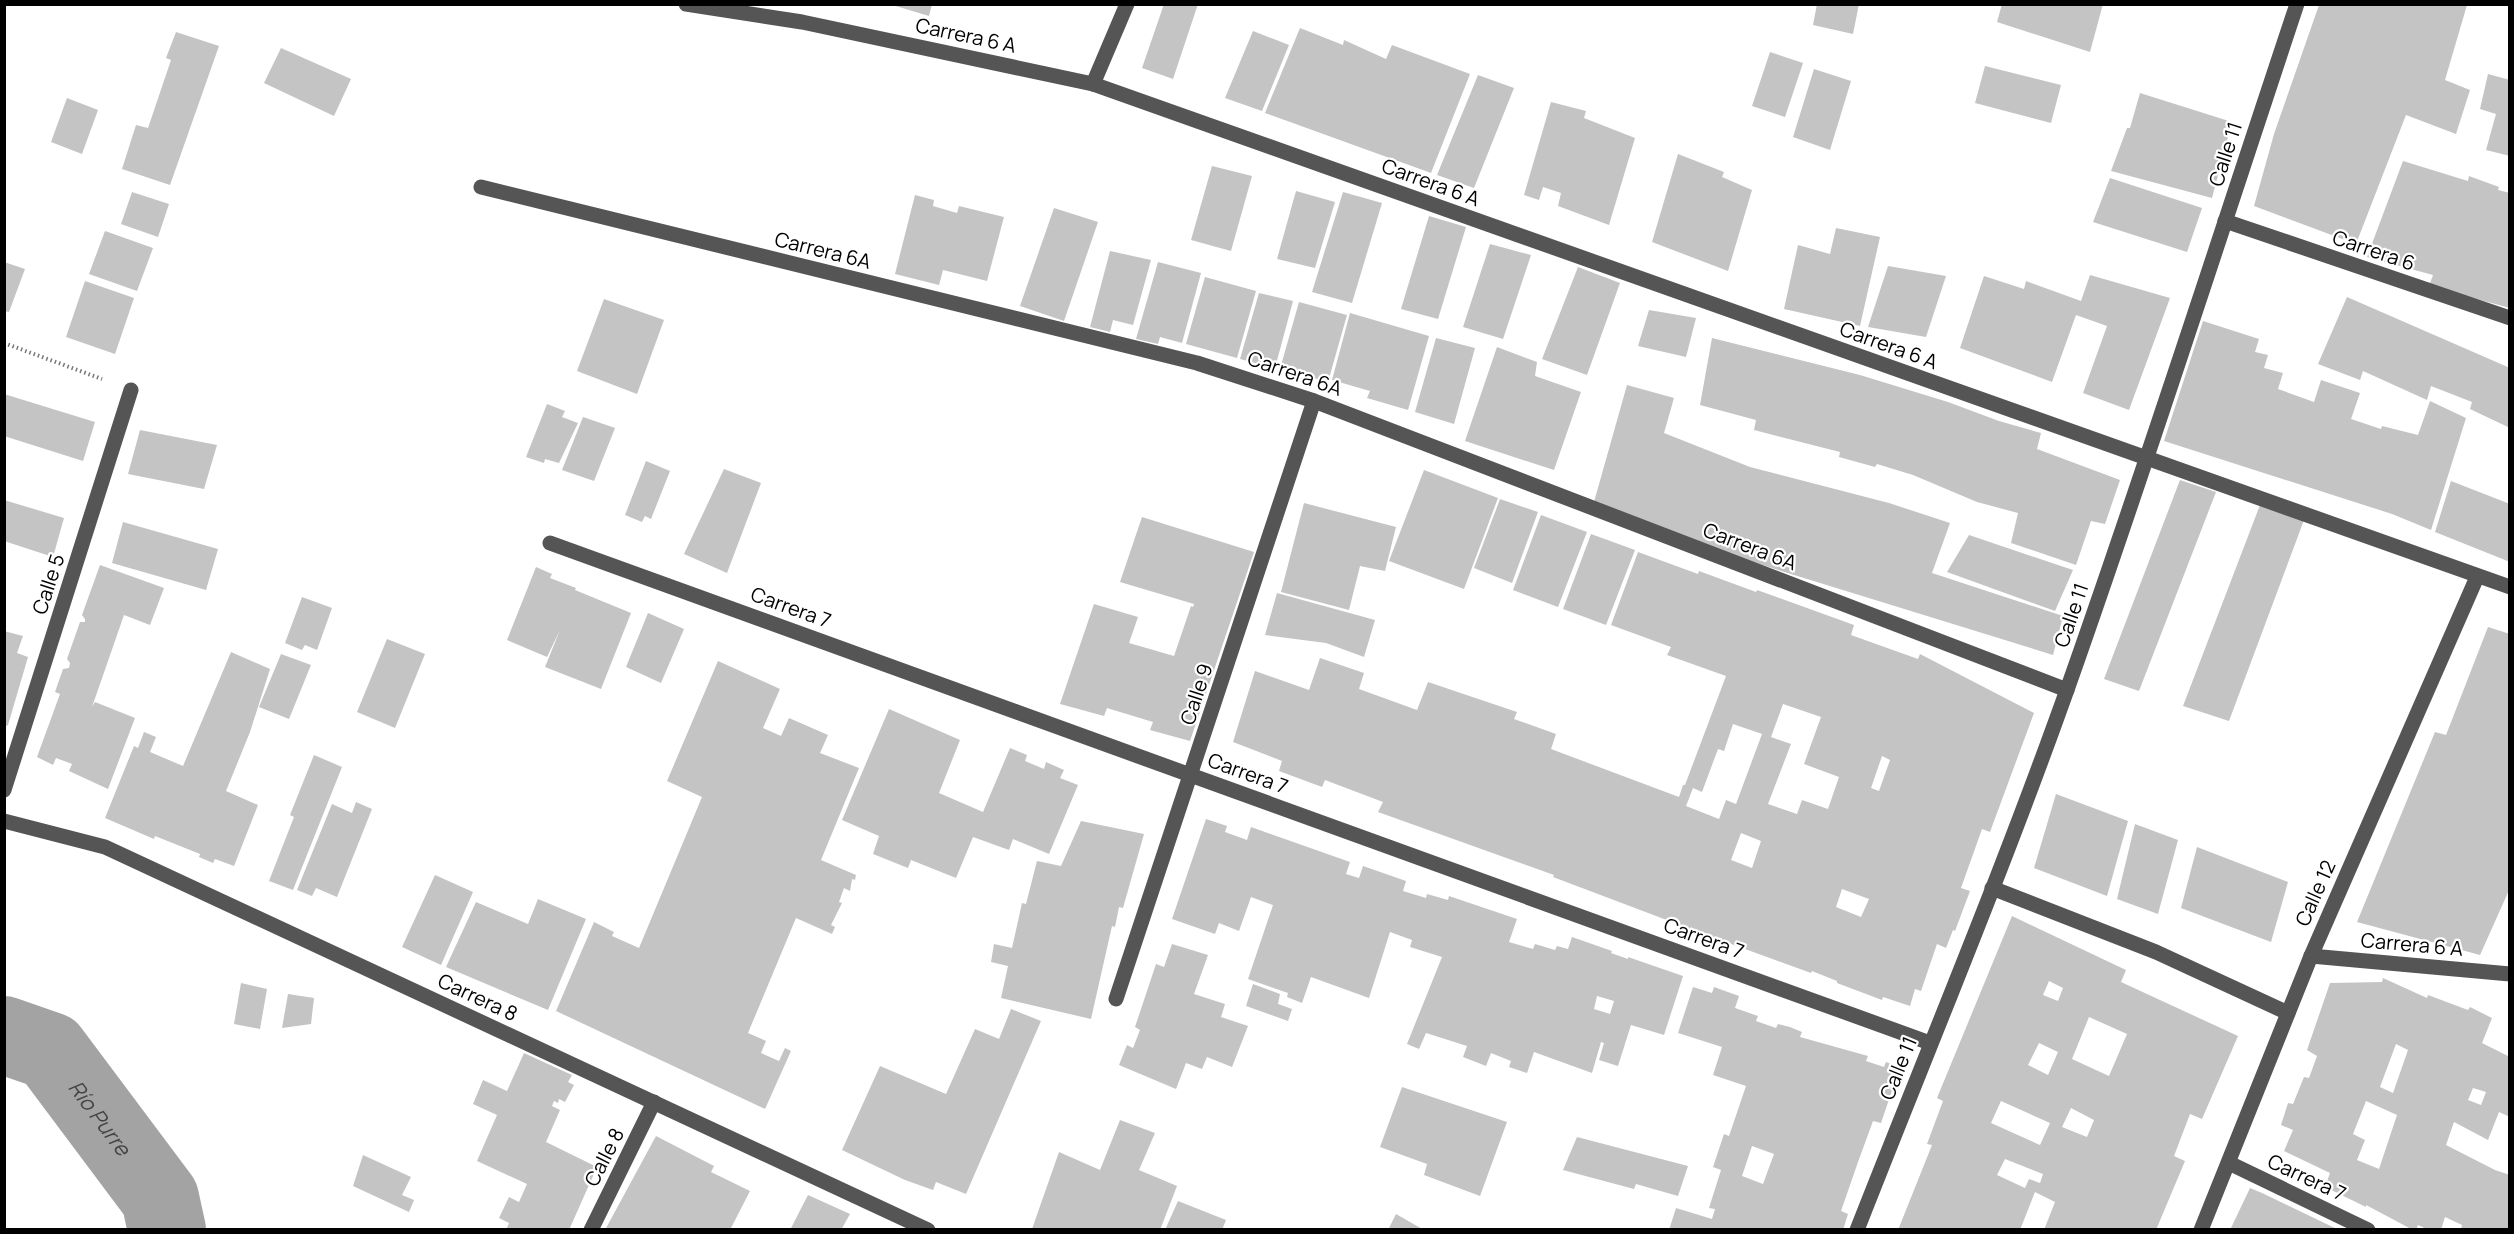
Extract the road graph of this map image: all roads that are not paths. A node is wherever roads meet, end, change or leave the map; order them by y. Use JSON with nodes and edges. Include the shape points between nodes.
{"nodes":[{"id":1,"x":686,"y":4,"type":"edge"},
{"id":2,"x":1127,"y":4,"type":"edge"},
{"id":3,"x":2297,"y":4,"type":"edge"},
{"id":4,"x":1093,"y":84,"type":"junction"},
{"id":5,"x":481,"y":187,"type":"dead end"},
{"id":6,"x":2225,"y":221,"type":"junction"},
{"id":7,"x":2510,"y":318,"type":"edge"},
{"id":8,"x":131,"y":390,"type":"road end"},
{"id":9,"x":1314,"y":401,"type":"junction"},
{"id":10,"x":2146,"y":459,"type":"junction"},
{"id":11,"x":550,"y":543,"type":"dead end"},
{"id":12,"x":2477,"y":577,"type":"junction"},
{"id":13,"x":2510,"y":587,"type":"edge"},
{"id":14,"x":2067,"y":690,"type":"junction"},
{"id":15,"x":1192,"y":775,"type":"junction"},
{"id":16,"x":4,"y":790,"type":"edge"},
{"id":17,"x":4,"y":821,"type":"edge"},
{"id":18,"x":1992,"y":888,"type":"junction"},
{"id":19,"x":2311,"y":956,"type":"junction"},
{"id":20,"x":2510,"y":974,"type":"edge"},
{"id":21,"x":1116,"y":999,"type":"dead end"},
{"id":22,"x":2288,"y":1013,"type":"junction"},
{"id":23,"x":1930,"y":1043,"type":"junction"},
{"id":24,"x":654,"y":1102,"type":"junction"},
{"id":25,"x":2229,"y":1163,"type":"junction"},
{"id":26,"x":591,"y":1230,"type":"edge"},
{"id":27,"x":928,"y":1230,"type":"edge"},
{"id":28,"x":1857,"y":1230,"type":"edge"},
{"id":29,"x":2201,"y":1230,"type":"edge"},
{"id":30,"x":2368,"y":1230,"type":"edge"}],
"edges":[{"from":1,"to":4,"type":"street","name":"Carrera 6 A","via":[[802,22]]},
{"from":2,"to":4,"type":"street"},
{"from":3,"to":6,"type":"street","name":"Calle 11"},
{"from":4,"to":10,"type":"street","name":"Carrera 6 A"},
{"from":5,"to":9,"type":"street","name":"Carrera 6A","via":[[1197,363]]},
{"from":6,"to":7,"type":"street","name":"Carrera 6"},
{"from":6,"to":10,"type":"street","name":"Calle 11"},
{"from":8,"to":16,"type":"street","name":"Calle 5"},
{"from":9,"to":14,"type":"street","name":"Carrera 6A"},
{"from":9,"to":15,"type":"street","name":"Calle 9"},
{"from":10,"to":12,"type":"street"},
{"from":10,"to":14,"type":"street","name":"Calle 11"},
{"from":11,"to":15,"type":"street","name":"Carrera 7"},
{"from":12,"to":13,"type":"street"},
{"from":12,"to":19,"type":"street","name":"Calle 12"},
{"from":14,"to":18,"type":"street","name":"Calle 11"},
{"from":15,"to":21,"type":"street","name":"Calle 9"},
{"from":15,"to":23,"type":"street","name":"Carrera 7"},
{"from":17,"to":24,"type":"street","name":"Carrera 8","via":[[105,847]]},
{"from":18,"to":22,"type":"street","via":[[2156,952]]},
{"from":18,"to":23,"type":"street","name":"Calle 11"},
{"from":19,"to":20,"type":"street","name":"Carrera 6 A"},
{"from":19,"to":22,"type":"street","name":"Calle 12"},
{"from":22,"to":25,"type":"street","name":"Calle 12"},
{"from":23,"to":28,"type":"street","name":"Calle 11"},
{"from":24,"to":26,"type":"street","name":"Calle 8"},
{"from":24,"to":27,"type":"street","name":"Carrera 8"},
{"from":25,"to":29,"type":"street","name":"Calle 12"},
{"from":25,"to":30,"type":"street","name":"Carrera 7"}]}
